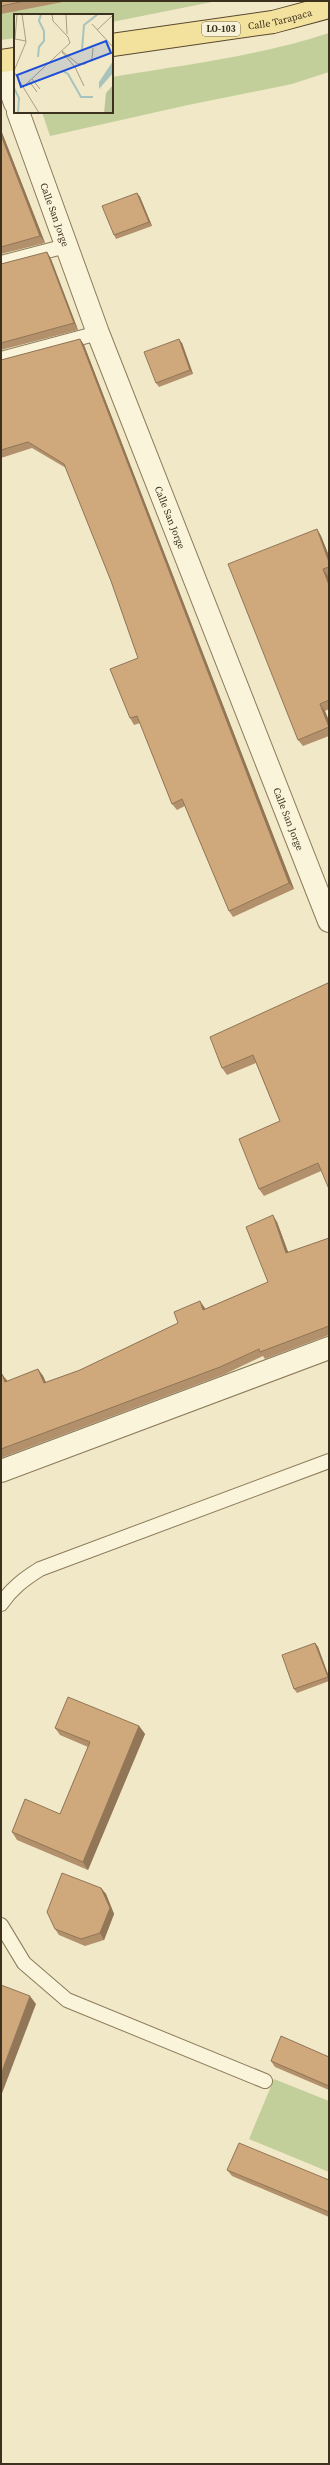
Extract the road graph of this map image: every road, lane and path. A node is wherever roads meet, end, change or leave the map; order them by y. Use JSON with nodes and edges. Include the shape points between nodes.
{"nodes":[{"id":1,"x":329,"y":7,"type":"edge"},
{"id":2,"x":113,"y":45,"type":"edge"},
{"id":3,"x":14,"y":59,"type":"edge"},
{"id":4,"x":1,"y":62,"type":"edge"},
{"id":5,"x":14,"y":99,"type":"edge"},
{"id":6,"x":18,"y":113,"type":"edge"},
{"id":7,"x":66,"y":246,"type":"junction"},
{"id":8,"x":1,"y":263,"type":"edge"},
{"id":9,"x":98,"y":333,"type":"junction"},
{"id":10,"x":1,"y":359,"type":"edge"},
{"id":11,"x":329,"y":921,"type":"edge"},
{"id":12,"x":329,"y":1348,"type":"edge"},
{"id":13,"x":329,"y":1461,"type":"edge"},
{"id":14,"x":1,"y":1471,"type":"edge"},
{"id":15,"x":1,"y":1604,"type":"edge"},
{"id":16,"x":1,"y":1925,"type":"edge"},
{"id":17,"x":265,"y":2081,"type":"dead end"}],
"edges":[{"from":1,"to":2,"type":"main road","name":"Calle Tarapaca","number":"LO-103","via":[[273,22]]},
{"from":3,"to":4,"type":"main road"},
{"from":4,"to":5,"type":"street"},
{"from":6,"to":7,"type":"street","name":"Calle San Jorge"},
{"from":7,"to":8,"type":"lane"},
{"from":7,"to":9,"type":"street","name":"Calle San Jorge"},
{"from":9,"to":10,"type":"lane"},
{"from":9,"to":11,"type":"street","name":"Calle San Jorge"},
{"from":12,"to":14,"type":"street"},
{"from":13,"to":15,"type":"lane","via":[[40,1569],[19,1583]]},
{"from":16,"to":17,"type":"lane","via":[[24,1963],[67,2000]]}]}
